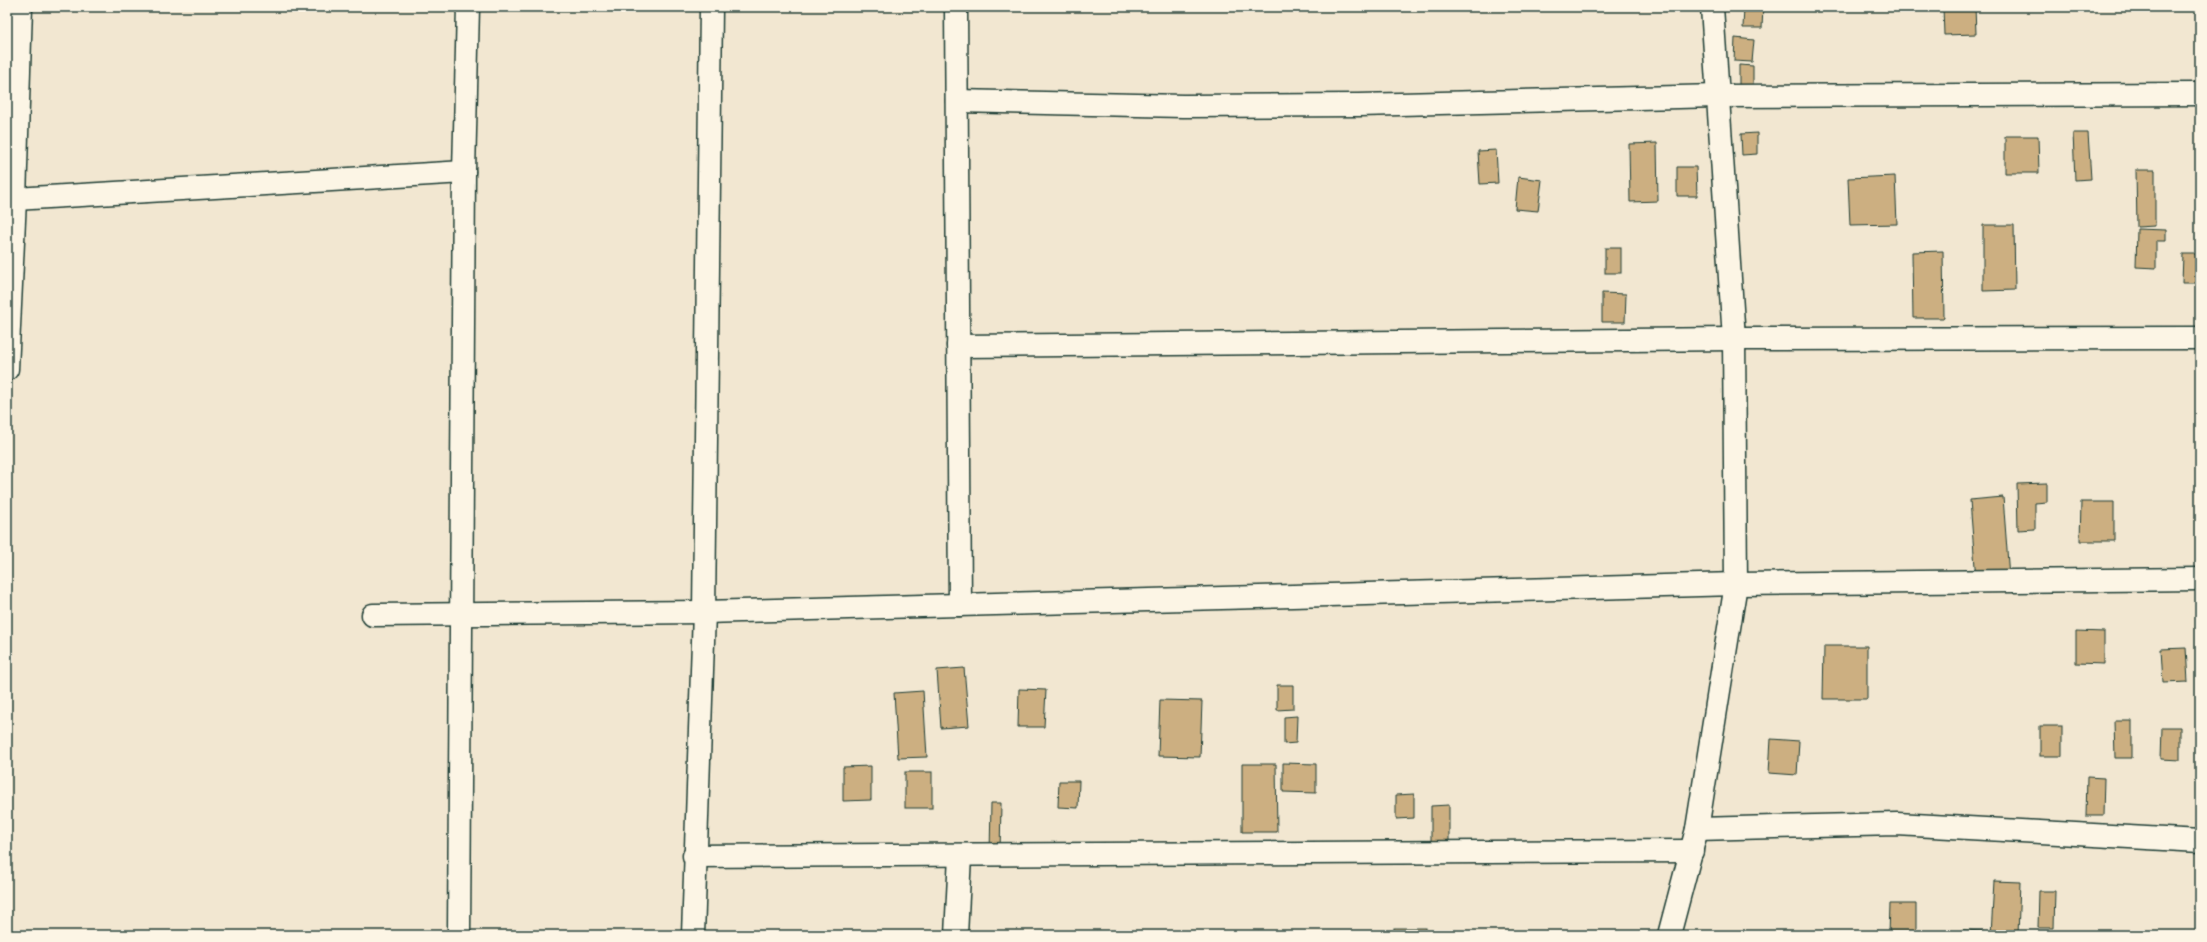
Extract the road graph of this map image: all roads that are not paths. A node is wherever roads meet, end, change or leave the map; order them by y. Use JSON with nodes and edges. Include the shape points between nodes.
{"nodes":[{"id":1,"x":21,"y":7,"type":"edge"},
{"id":2,"x":468,"y":7,"type":"edge"},
{"id":3,"x":711,"y":7,"type":"edge"},
{"id":4,"x":956,"y":7,"type":"edge"},
{"id":5,"x":1712,"y":7,"type":"edge"},
{"id":6,"x":2200,"y":94,"type":"edge"},
{"id":7,"x":1718,"y":96,"type":"junction"},
{"id":8,"x":957,"y":101,"type":"junction"},
{"id":9,"x":464,"y":172,"type":"junction"},
{"id":10,"x":15,"y":198,"type":"junction"},
{"id":11,"x":1734,"y":338,"type":"junction"},
{"id":12,"x":2200,"y":338,"type":"edge"},
{"id":13,"x":958,"y":346,"type":"junction"},
{"id":14,"x":7,"y":369,"type":"edge"},
{"id":15,"x":2200,"y":579,"type":"edge"},
{"id":16,"x":1736,"y":584,"type":"junction"},
{"id":17,"x":960,"y":604,"type":"junction"},
{"id":18,"x":704,"y":612,"type":"junction"},
{"id":19,"x":461,"y":614,"type":"junction"},
{"id":20,"x":372,"y":615,"type":"dead end"},
{"id":21,"x":1697,"y":829,"type":"junction"},
{"id":22,"x":2200,"y":841,"type":"edge"},
{"id":23,"x":1692,"y":851,"type":"junction"},
{"id":24,"x":694,"y":856,"type":"junction"},
{"id":25,"x":960,"y":856,"type":"junction"},
{"id":26,"x":460,"y":935,"type":"edge"},
{"id":27,"x":692,"y":935,"type":"edge"},
{"id":28,"x":956,"y":935,"type":"edge"},
{"id":29,"x":1669,"y":935,"type":"edge"}],
"edges":[{"from":1,"to":10,"type":"street"},
{"from":2,"to":9,"type":"street"},
{"from":3,"to":18,"type":"street"},
{"from":4,"to":8,"type":"street"},
{"from":5,"to":7,"type":"street"},
{"from":6,"to":7,"type":"street"},
{"from":7,"to":8,"type":"street","via":[[1359,105],[1198,106]]},
{"from":7,"to":11,"type":"street"},
{"from":8,"to":13,"type":"street"},
{"from":9,"to":10,"type":"street"},
{"from":9,"to":19,"type":"street"},
{"from":10,"to":14,"type":"street"},
{"from":11,"to":12,"type":"street"},
{"from":11,"to":13,"type":"street"},
{"from":11,"to":16,"type":"street"},
{"from":13,"to":17,"type":"street"},
{"from":15,"to":16,"type":"street"},
{"from":16,"to":17,"type":"street"},
{"from":16,"to":21,"type":"street"},
{"from":17,"to":18,"type":"street"},
{"from":18,"to":19,"type":"street"},
{"from":18,"to":24,"type":"street"},
{"from":19,"to":20,"type":"street"},
{"from":19,"to":26,"type":"street"},
{"from":21,"to":22,"type":"street","via":[[1898,824]]},
{"from":21,"to":23,"type":"street"},
{"from":23,"to":25,"type":"street"},
{"from":23,"to":29,"type":"street"},
{"from":24,"to":25,"type":"street"},
{"from":24,"to":27,"type":"street"},
{"from":25,"to":28,"type":"street"}]}
